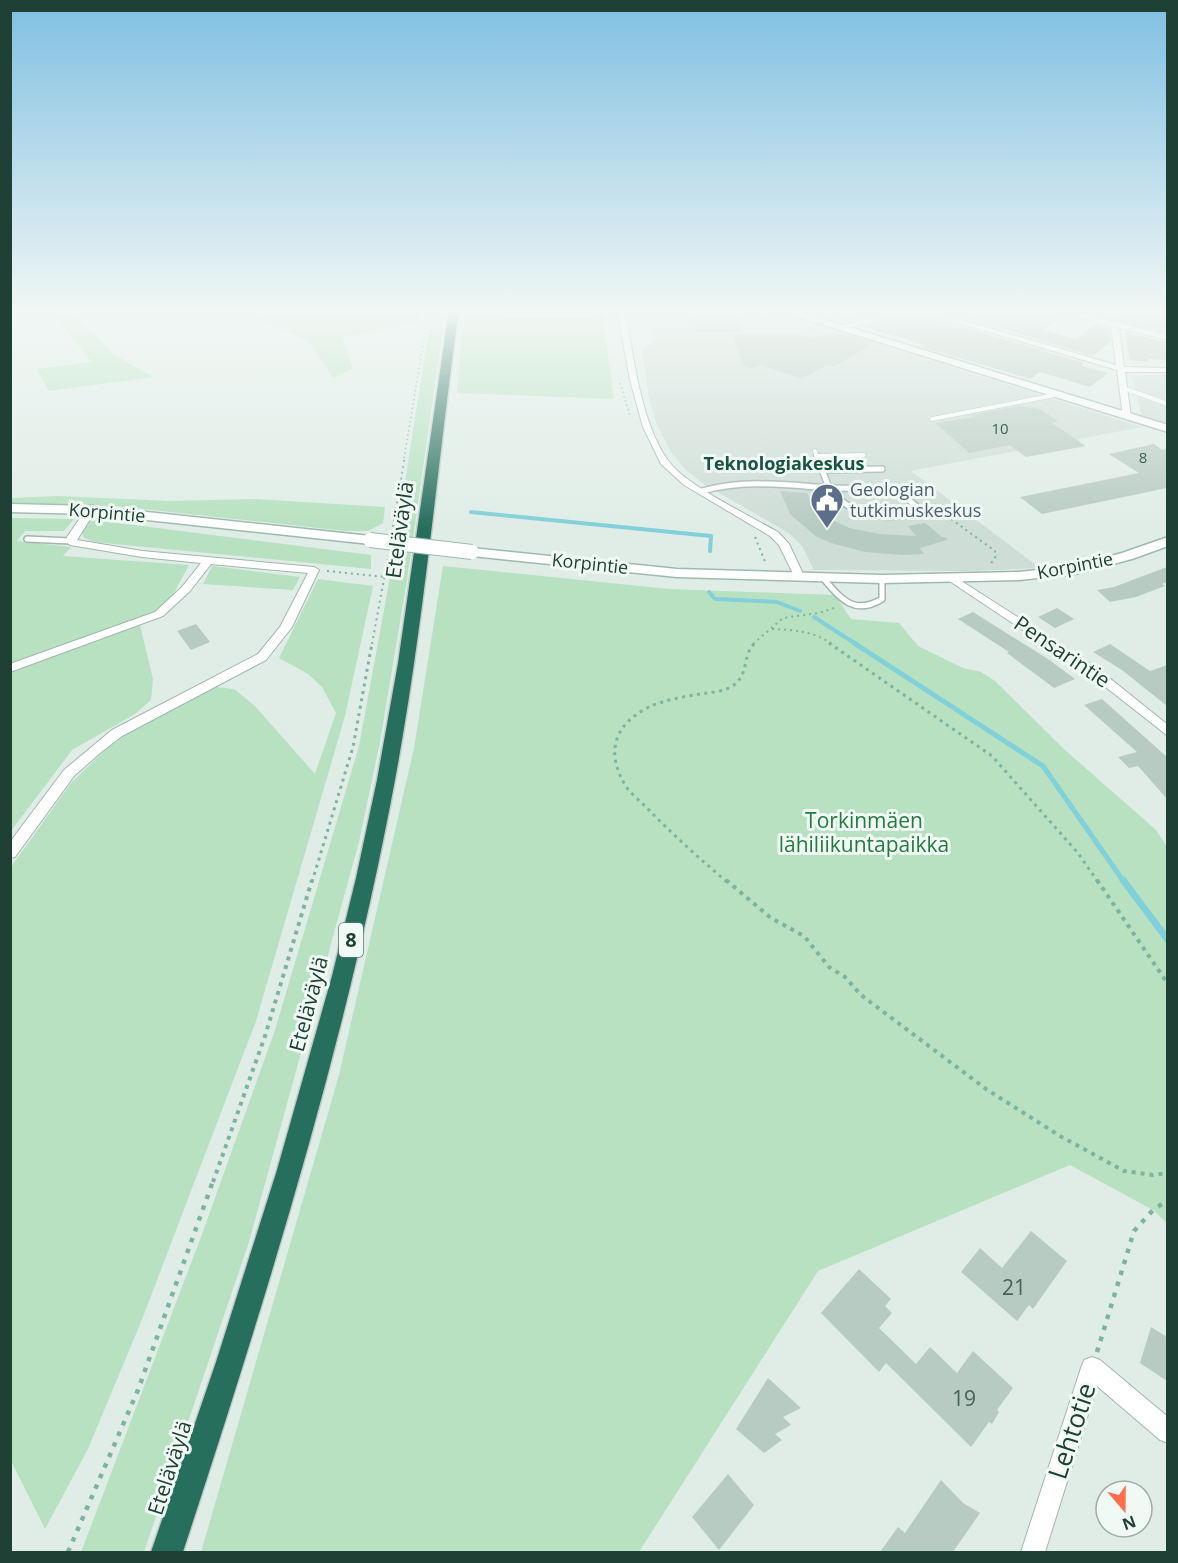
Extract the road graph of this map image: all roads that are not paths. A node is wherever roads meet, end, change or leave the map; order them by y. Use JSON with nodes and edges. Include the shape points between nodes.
{"nodes":[{"id":1,"x":444,"y":382,"type":"edge"},
{"id":2,"x":635,"y":382,"type":"edge"},
{"id":3,"x":1013,"y":382,"type":"edge"},
{"id":4,"x":1122,"y":382,"type":"edge"},
{"id":5,"x":1123,"y":388,"type":"junction"},
{"id":6,"x":1055,"y":395,"type":"junction"},
{"id":7,"x":1167,"y":404,"type":"edge"},
{"id":8,"x":1127,"y":417,"type":"junction"},
{"id":9,"x":932,"y":419,"type":"dead end"},
{"id":10,"x":1167,"y":429,"type":"edge"},
{"id":11,"x":864,"y":455,"type":"dead end"},
{"id":12,"x":882,"y":469,"type":"dead end"},
{"id":13,"x":822,"y":470,"type":"junction"},
{"id":14,"x":828,"y":487,"type":"junction"},
{"id":15,"x":702,"y":491,"type":"junction"},
{"id":16,"x":10,"y":508,"type":"edge"},
{"id":17,"x":91,"y":510,"type":"junction"},
{"id":18,"x":27,"y":539,"type":"dead end"},
{"id":19,"x":71,"y":541,"type":"junction"},
{"id":20,"x":1167,"y":541,"type":"edge"},
{"id":21,"x":209,"y":559,"type":"junction"},
{"id":22,"x":800,"y":578,"type":"junction"},
{"id":23,"x":823,"y":578,"type":"junction"},
{"id":24,"x":952,"y":578,"type":"junction"},
{"id":25,"x":882,"y":579,"type":"junction"},
{"id":26,"x":10,"y":668,"type":"edge"},
{"id":27,"x":1167,"y":732,"type":"edge"},
{"id":28,"x":10,"y":853,"type":"edge"},
{"id":29,"x":1167,"y":1432,"type":"edge"},
{"id":30,"x":167,"y":1552,"type":"edge"},
{"id":31,"x":1033,"y":1552,"type":"edge"}],
"edges":[{"from":1,"to":30,"type":"highway","name":"Eteläväylä","number":"8","via":[[386,781],[352,933],[312,1088],[246,1313]]},
{"from":2,"to":15,"type":"street","via":[[647,427],[666,464]]},
{"from":3,"to":6,"type":"street"},
{"from":4,"to":5,"type":"street"},
{"from":5,"to":7,"type":"lane"},
{"from":5,"to":8,"type":"street"},
{"from":6,"to":8,"type":"street"},
{"from":6,"to":9,"type":"lane"},
{"from":8,"to":10,"type":"street"},
{"from":11,"to":13,"type":"lane","via":[[816,454]]},
{"from":12,"to":13,"type":"lane"},
{"from":13,"to":14,"type":"lane"},
{"from":14,"to":14,"type":"lane","via":[[896,489],[924,513],[900,518],[874,517],[851,508]]},
{"from":14,"to":15,"type":"lane","via":[[731,484]]},
{"from":15,"to":22,"type":"street","via":[[774,534],[784,544]]},
{"from":16,"to":17,"type":"street","name":"Korpintie"},
{"from":17,"to":19,"type":"street"},
{"from":17,"to":22,"type":"street","name":"Korpintie","bridge":true,"via":[[677,573]]},
{"from":18,"to":19,"type":"lane"},
{"from":19,"to":21,"type":"street","via":[[142,554]]},
{"from":20,"to":24,"type":"street","name":"Korpintie","via":[[1075,570]]},
{"from":21,"to":26,"type":"street","via":[[186,590],[159,614]]},
{"from":21,"to":28,"type":"street","via":[[314,570],[288,624],[262,657],[117,733],[95,750],[69,773]]},
{"from":22,"to":23,"type":"street","name":"Korpintie"},
{"from":23,"to":25,"type":"street","name":"Korpintie"},
{"from":23,"to":25,"type":"lane","via":[[846,604],[854,606],[882,599]]},
{"from":24,"to":25,"type":"street","name":"Korpintie"},
{"from":24,"to":27,"type":"street","name":"Pensarintie","via":[[1093,671]]},
{"from":29,"to":31,"type":"street","name":"Lehtotie","via":[[1092,1368]]}]}
